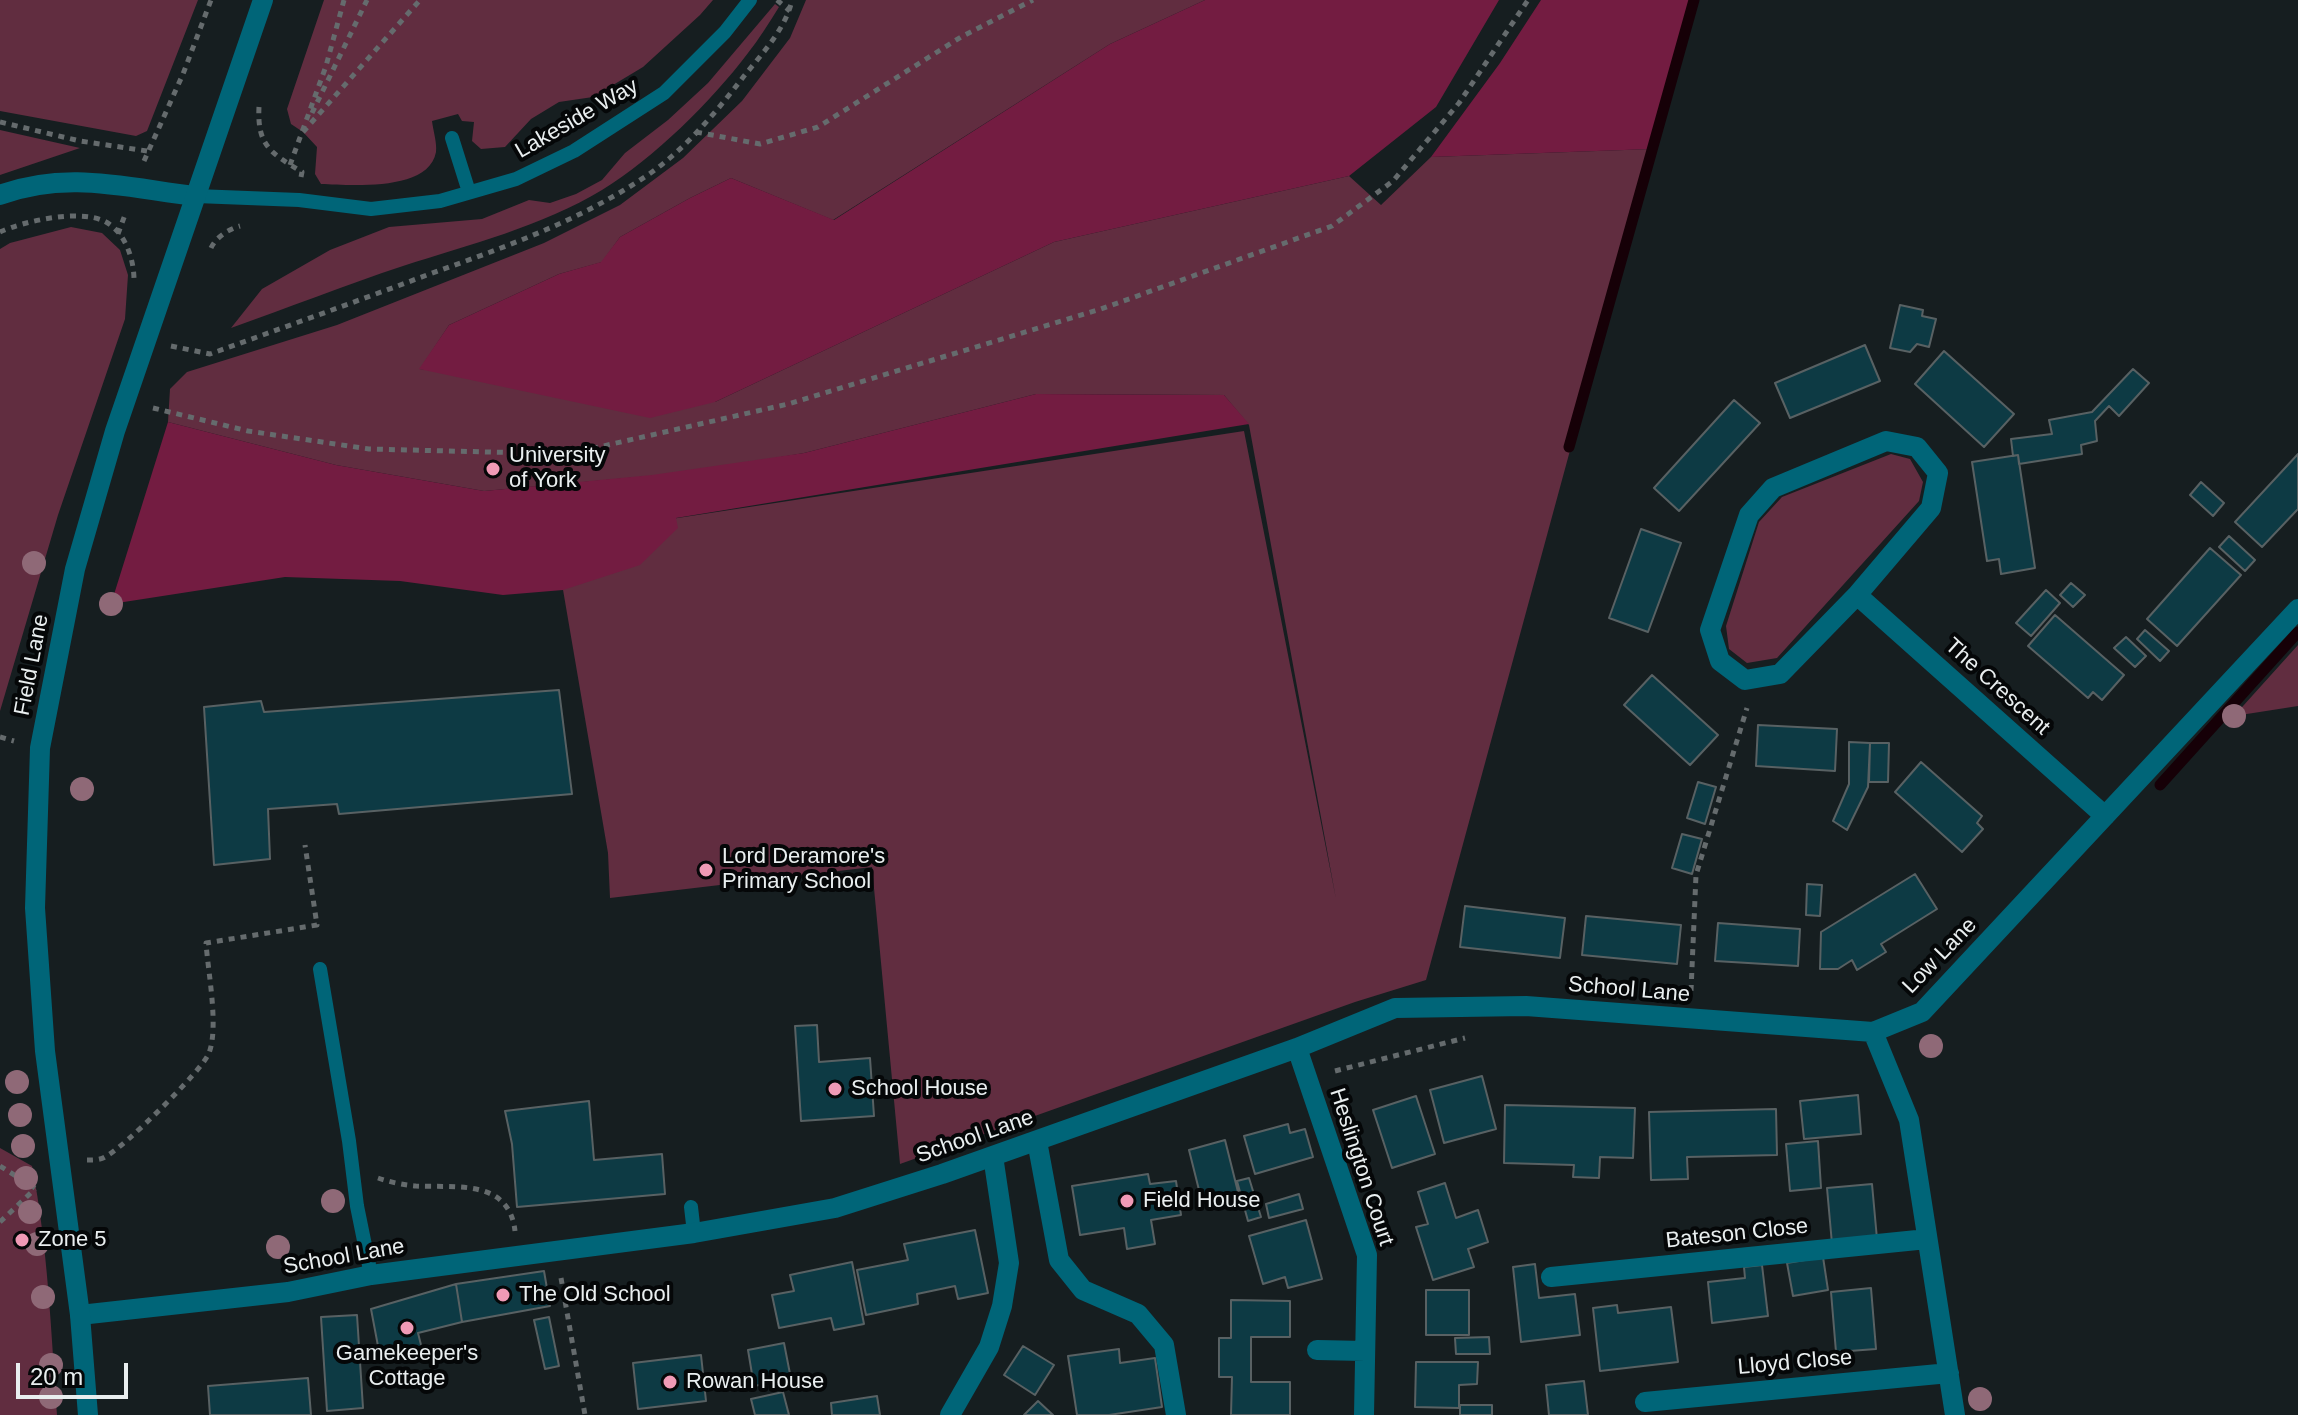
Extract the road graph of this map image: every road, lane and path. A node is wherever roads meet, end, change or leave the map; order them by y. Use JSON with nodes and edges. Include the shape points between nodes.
{"nodes":[{"id":1,"x":211,"y":0,"type":"edge"},
{"id":2,"x":263,"y":0,"type":"edge"},
{"id":3,"x":344,"y":0,"type":"edge"},
{"id":4,"x":367,"y":0,"type":"edge"},
{"id":5,"x":420,"y":0,"type":"edge"},
{"id":6,"x":750,"y":0,"type":"edge"},
{"id":7,"x":777,"y":0,"type":"edge"},
{"id":8,"x":792,"y":0,"type":"edge"},
{"id":9,"x":1033,"y":0,"type":"edge"},
{"id":10,"x":1528,"y":0,"type":"edge"},
{"id":11,"x":790,"y":11,"type":"junction"},
{"id":12,"x":0,"y":122,"type":"edge"},
{"id":13,"x":303,"y":132,"type":"junction"},
{"id":14,"x":696,"y":132,"type":"junction"},
{"id":15,"x":452,"y":138,"type":"dead end"},
{"id":16,"x":290,"y":165,"type":"dead end"},
{"id":17,"x":469,"y":192,"type":"junction"},
{"id":18,"x":0,"y":195,"type":"edge"},
{"id":19,"x":196,"y":196,"type":"junction"},
{"id":20,"x":0,"y":232,"type":"edge"},
{"id":21,"x":134,"y":288,"type":"dead end"},
{"id":22,"x":146,"y":339,"type":"junction"},
{"id":23,"x":126,"y":400,"type":"junction"},
{"id":24,"x":158,"y":400,"type":"dead end"},
{"id":25,"x":155,"y":409,"type":"junction"},
{"id":26,"x":151,"y":423,"type":"dead end"},
{"id":27,"x":1857,"y":595,"type":"junction"},
{"id":28,"x":2298,"y":609,"type":"edge"},
{"id":29,"x":1756,"y":678,"type":"junction"},
{"id":30,"x":2105,"y":816,"type":"junction"},
{"id":31,"x":305,"y":845,"type":"dead end"},
{"id":32,"x":320,"y":969,"type":"dead end"},
{"id":33,"x":1689,"y":1019,"type":"junction"},
{"id":34,"x":1873,"y":1032,"type":"junction"},
{"id":35,"x":1476,"y":1035,"type":"dead end"},
{"id":36,"x":1297,"y":1048,"type":"junction"},
{"id":37,"x":1307,"y":1078,"type":"junction"},
{"id":38,"x":1037,"y":1141,"type":"junction"},
{"id":39,"x":993,"y":1156,"type":"junction"},
{"id":40,"x":86,"y":1160,"type":"dead end"},
{"id":41,"x":0,"y":1166,"type":"edge"},
{"id":42,"x":371,"y":1176,"type":"dead end"},
{"id":43,"x":691,"y":1207,"type":"dead end"},
{"id":44,"x":0,"y":1222,"type":"edge"},
{"id":45,"x":514,"y":1224,"type":"dead end"},
{"id":46,"x":694,"y":1233,"type":"junction"},
{"id":47,"x":1927,"y":1239,"type":"junction"},
{"id":48,"x":555,"y":1249,"type":"junction"},
{"id":49,"x":371,"y":1275,"type":"junction"},
{"id":50,"x":1551,"y":1277,"type":"dead end"},
{"id":51,"x":80,"y":1315,"type":"junction"},
{"id":52,"x":1317,"y":1350,"type":"dead end"},
{"id":53,"x":1365,"y":1351,"type":"junction"},
{"id":54,"x":1949,"y":1373,"type":"junction"},
{"id":55,"x":1645,"y":1402,"type":"dead end"},
{"id":56,"x":88,"y":1415,"type":"edge"},
{"id":57,"x":585,"y":1415,"type":"edge"},
{"id":58,"x":950,"y":1415,"type":"edge"},
{"id":59,"x":1176,"y":1415,"type":"edge"},
{"id":60,"x":1364,"y":1415,"type":"edge"},
{"id":61,"x":1955,"y":1415,"type":"edge"}],
"edges":[{"from":1,"to":12,"type":"path","via":[[147,151]]},
{"from":2,"to":19,"type":"street","name":"Field Lane"},
{"from":3,"to":13,"type":"path"},
{"from":4,"to":13,"type":"path"},
{"from":5,"to":13,"type":"path"},
{"from":6,"to":17,"type":"lane","name":"Lakeside Way","via":[[664,93],[574,151],[516,179]]},
{"from":7,"to":11,"type":"path"},
{"from":8,"to":11,"type":"path"},
{"from":9,"to":14,"type":"path","via":[[961,37],[818,127],[760,144]]},
{"from":10,"to":25,"type":"path","via":[[1459,103],[1393,181],[1332,226],[1101,309],[788,404],[568,454],[369,449],[248,431]]},
{"from":11,"to":14,"type":"path"},
{"from":13,"to":16,"type":"path"},
{"from":14,"to":22,"type":"path","via":[[655,170],[607,201],[508,246],[210,354]]},
{"from":15,"to":17,"type":"lane"},
{"from":17,"to":19,"type":"lane","name":"Lakeside Way","via":[[371,209]]},
{"from":18,"to":19,"type":"street","via":[[57,181],[84,181]]},
{"from":19,"to":22,"type":"street","name":"Field Lane"},
{"from":20,"to":21,"type":"path","via":[[48,218],[104,221],[128,248]]},
{"from":22,"to":23,"type":"street","name":"Field Lane"},
{"from":23,"to":25,"type":"path"},
{"from":23,"to":51,"type":"street","name":"Field Lane","via":[[75,569],[39,763],[35,908],[45,1051]]},
{"from":24,"to":25,"type":"path"},
{"from":25,"to":26,"type":"path"},
{"from":27,"to":29,"type":"street","via":[[1780,674]]},
{"from":27,"to":29,"type":"street","via":[[1931,508],[1938,473],[1917,447],[1886,441],[1773,488],[1749,515],[1710,630],[1720,661],[1745,680]]},
{"from":27,"to":30,"type":"street","name":"The Crescent"},
{"from":28,"to":30,"type":"street","name":"Low Lane"},
{"from":29,"to":33,"type":"path","via":[[1696,875]]},
{"from":30,"to":34,"type":"street","name":"Low Lane","via":[[1922,1012]]},
{"from":31,"to":40,"type":"path","via":[[317,925],[206,943],[214,1030],[209,1055],[127,1140],[103,1159]]},
{"from":32,"to":49,"type":"lane"},
{"from":33,"to":34,"type":"street","name":"School Lane"},
{"from":33,"to":36,"type":"street","name":"School Lane","via":[[1526,1006],[1395,1008]]},
{"from":34,"to":47,"type":"street","via":[[1909,1120]]},
{"from":35,"to":37,"type":"path"},
{"from":36,"to":37,"type":"street","name":"Heslington Court"},
{"from":36,"to":38,"type":"street","name":"School Lane"},
{"from":37,"to":53,"type":"street","name":"Heslington Court","via":[[1367,1255]]},
{"from":38,"to":39,"type":"street","name":"School Lane"},
{"from":38,"to":59,"type":"street","via":[[1059,1260],[1083,1290],[1138,1314],[1164,1345]]},
{"from":39,"to":46,"type":"street","name":"School Lane","via":[[835,1208]]},
{"from":39,"to":58,"type":"street","via":[[1009,1263],[1005,1291],[989,1347]]},
{"from":41,"to":44,"type":"path","via":[[36,1188]]},
{"from":42,"to":45,"type":"path","via":[[414,1186],[481,1190],[506,1205]]},
{"from":43,"to":46,"type":"lane"},
{"from":46,"to":48,"type":"street","name":"School Lane"},
{"from":47,"to":50,"type":"street","name":"Bateson Close"},
{"from":47,"to":54,"type":"street"},
{"from":48,"to":49,"type":"street","name":"School Lane"},
{"from":48,"to":57,"type":"path"},
{"from":49,"to":51,"type":"street","name":"School Lane","via":[[288,1292]]},
{"from":51,"to":56,"type":"street","name":"Field Lane"},
{"from":52,"to":53,"type":"street"},
{"from":53,"to":60,"type":"street","name":"Heslington Court"},
{"from":54,"to":55,"type":"street","name":"Lloyd Close"},
{"from":54,"to":61,"type":"street"}]}
